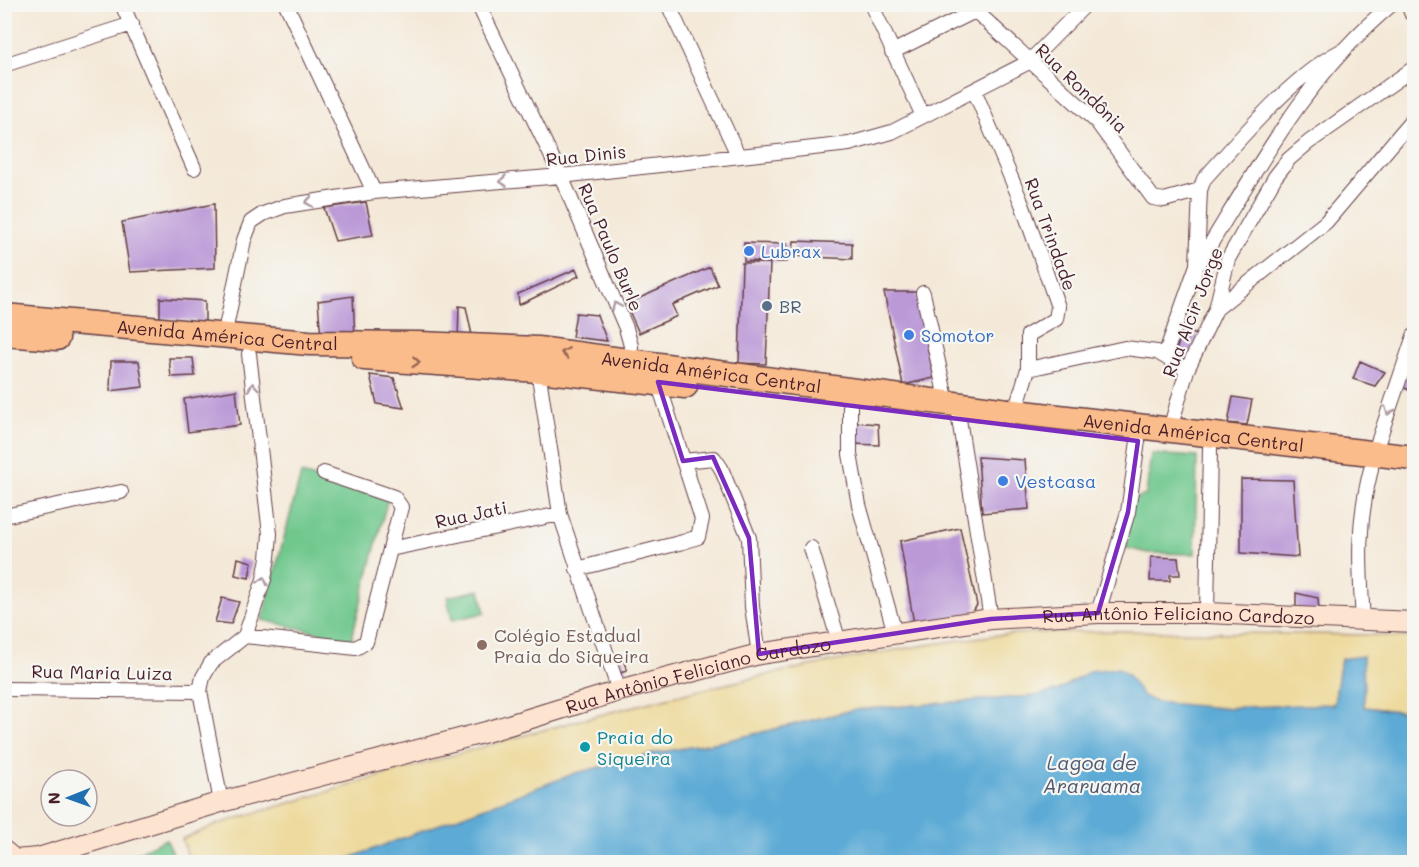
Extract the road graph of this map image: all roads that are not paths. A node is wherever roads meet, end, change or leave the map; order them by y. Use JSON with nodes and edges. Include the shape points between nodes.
{"nodes":[{"id":1,"x":122,"y":4,"type":"edge"},
{"id":2,"x":286,"y":4,"type":"edge"},
{"id":3,"x":478,"y":4,"type":"edge"},
{"id":4,"x":668,"y":4,"type":"edge"},
{"id":5,"x":871,"y":4,"type":"edge"},
{"id":6,"x":1086,"y":4,"type":"edge"},
{"id":7,"x":1392,"y":4,"type":"edge"},
{"id":8,"x":1411,"y":4,"type":"edge"},
{"id":9,"x":971,"y":8,"type":"edge"},
{"id":10,"x":1414,"y":12,"type":"edge"},
{"id":11,"x":132,"y":24,"type":"junction"},
{"id":12,"x":1341,"y":51,"type":"junction"},
{"id":13,"x":892,"y":52,"type":"junction"},
{"id":14,"x":1029,"y":62,"type":"junction"},
{"id":15,"x":4,"y":65,"type":"edge"},
{"id":16,"x":1414,"y":68,"type":"edge"},
{"id":17,"x":975,"y":92,"type":"junction"},
{"id":18,"x":4,"y":102,"type":"edge"},
{"id":19,"x":4,"y":114,"type":"edge"},
{"id":20,"x":923,"y":117,"type":"junction"},
{"id":21,"x":1414,"y":118,"type":"edge"},
{"id":22,"x":738,"y":155,"type":"junction"},
{"id":23,"x":194,"y":168,"type":"dead end"},
{"id":24,"x":561,"y":176,"type":"junction"},
{"id":25,"x":1200,"y":190,"type":"junction"},
{"id":26,"x":374,"y":192,"type":"junction"},
{"id":27,"x":1197,"y":265,"type":"junction"},
{"id":28,"x":923,"y":293,"type":"dead end"},
{"id":29,"x":1216,"y":309,"type":"junction"},
{"id":30,"x":4,"y":316,"type":"edge"},
{"id":31,"x":4,"y":334,"type":"edge"},
{"id":32,"x":106,"y":334,"type":"junction"},
{"id":33,"x":224,"y":337,"type":"junction"},
{"id":34,"x":1414,"y":339,"type":"edge"},
{"id":35,"x":249,"y":354,"type":"junction"},
{"id":36,"x":1165,"y":355,"type":"junction"},
{"id":37,"x":1028,"y":369,"type":"junction"},
{"id":38,"x":538,"y":370,"type":"junction"},
{"id":39,"x":629,"y":370,"type":"junction"},
{"id":40,"x":1187,"y":370,"type":"junction"},
{"id":41,"x":658,"y":382,"type":"junction"},
{"id":42,"x":850,"y":406,"type":"junction"},
{"id":43,"x":953,"y":411,"type":"junction"},
{"id":44,"x":1015,"y":412,"type":"junction"},
{"id":45,"x":1170,"y":429,"type":"junction"},
{"id":46,"x":1138,"y":441,"type":"junction"},
{"id":47,"x":1210,"y":448,"type":"junction"},
{"id":48,"x":1414,"y":458,"type":"edge"},
{"id":49,"x":683,"y":461,"type":"junction"},
{"id":50,"x":1372,"y":461,"type":"junction"},
{"id":51,"x":324,"y":474,"type":"dead end"},
{"id":52,"x":1414,"y":474,"type":"edge"},
{"id":53,"x":121,"y":492,"type":"dead end"},
{"id":54,"x":560,"y":514,"type":"junction"},
{"id":55,"x":4,"y":516,"type":"edge"},
{"id":56,"x":811,"y":548,"type":"dead end"},
{"id":57,"x":390,"y":549,"type":"junction"},
{"id":58,"x":578,"y":569,"type":"junction"},
{"id":59,"x":1098,"y":612,"type":"junction"},
{"id":60,"x":1207,"y":614,"type":"junction"},
{"id":61,"x":991,"y":619,"type":"junction"},
{"id":62,"x":1363,"y":619,"type":"junction"},
{"id":63,"x":1414,"y":622,"type":"edge"},
{"id":64,"x":895,"y":633,"type":"junction"},
{"id":65,"x":245,"y":636,"type":"junction"},
{"id":66,"x":839,"y":642,"type":"junction"},
{"id":67,"x":759,"y":654,"type":"junction"},
{"id":68,"x":4,"y":689,"type":"edge"},
{"id":69,"x":200,"y":691,"type":"junction"},
{"id":70,"x":619,"y":691,"type":"junction"},
{"id":71,"x":221,"y":802,"type":"junction"},
{"id":72,"x":4,"y":851,"type":"edge"}],
"edges":[{"from":1,"to":11,"type":"street"},
{"from":2,"to":26,"type":"street"},
{"from":3,"to":24,"type":"street","name":"Rua Paulo Burle"},
{"from":4,"to":22,"type":"street"},
{"from":5,"to":13,"type":"street"},
{"from":6,"to":14,"type":"street","name":"Rua Dinis"},
{"from":7,"to":12,"type":"street"},
{"from":8,"to":10,"type":"street"},
{"from":9,"to":13,"type":"street"},
{"from":9,"to":14,"type":"street","name":"Rua Rondônia"},
{"from":11,"to":15,"type":"street"},
{"from":11,"to":23,"type":"street"},
{"from":12,"to":25,"type":"street","via":[[1317,64],[1294,84],[1204,179]]},
{"from":12,"to":27,"type":"street","via":[[1268,148]]},
{"from":13,"to":20,"type":"street"},
{"from":14,"to":17,"type":"street","name":"Rua Dinis"},
{"from":14,"to":25,"type":"street","name":"Rua Rondônia","via":[[1097,122],[1153,198],[1164,200]]},
{"from":16,"to":29,"type":"street","name":"Rua Alcir Jorge","via":[[1289,159],[1228,259]]},
{"from":17,"to":20,"type":"street","name":"Rua Dinis"},
{"from":17,"to":37,"type":"street","name":"Rua Trindade","via":[[1022,204],[1058,307],[1056,319],[1028,335]]},
{"from":18,"to":19,"type":"street"},
{"from":20,"to":22,"type":"street","name":"Rua Dinis","via":[[892,132],[849,144]]},
{"from":21,"to":29,"type":"street","via":[[1326,222]]},
{"from":22,"to":24,"type":"street","name":"Rua Dinis"},
{"from":24,"to":26,"type":"street","name":"Rua Dinis","one_way":true},
{"from":39,"to":24,"type":"street","name":"Rua Paulo Burle","one_way":true,"via":[[630,338]]},
{"from":25,"to":27,"type":"street"},
{"from":26,"to":33,"type":"street","name":"Rua Dinis","one_way":true,"via":[[285,206],[251,222]]},
{"from":27,"to":36,"type":"street"},
{"from":28,"to":43,"type":"street"},
{"from":29,"to":40,"type":"street","name":"Rua Alcir Jorge"},
{"from":30,"to":32,"type":"highway","name":"Avenida América Central"},
{"from":31,"to":32,"type":"highway","name":"Avenida América Central"},
{"from":32,"to":33,"type":"highway","name":"Avenida América Central"},
{"from":32,"to":35,"type":"highway","name":"Avenida América Central"},
{"from":39,"to":33,"type":"highway","name":"Avenida América Central","one_way":true,"via":[[538,349]]},
{"from":34,"to":50,"type":"street","one_way":true},
{"from":35,"to":38,"type":"highway","name":"Avenida América Central","one_way":true},
{"from":65,"to":35,"type":"street","one_way":true,"via":[[264,579],[270,534]]},
{"from":36,"to":37,"type":"street","via":[[1125,348]]},
{"from":36,"to":40,"type":"street"},
{"from":37,"to":44,"type":"street","name":"Rua Trindade"},
{"from":38,"to":39,"type":"highway","name":"Avenida América Central"},
{"from":38,"to":54,"type":"street"},
{"from":39,"to":41,"type":"highway","name":"Avenida América Central"},
{"from":39,"to":43,"type":"highway","name":"Avenida América Central"},
{"from":40,"to":45,"type":"street","name":"Rua Alcir Jorge"},
{"from":41,"to":42,"type":"highway","name":"Avenida América Central"},
{"from":41,"to":49,"type":"street"},
{"from":42,"to":43,"type":"highway","name":"Avenida América Central"},
{"from":42,"to":64,"type":"street","via":[[855,489]]},
{"from":43,"to":44,"type":"highway","name":"Avenida América Central"},
{"from":43,"to":46,"type":"highway","name":"Avenida América Central"},
{"from":43,"to":61,"type":"street"},
{"from":44,"to":45,"type":"highway","name":"Avenida América Central"},
{"from":45,"to":50,"type":"highway","name":"Avenida América Central"},
{"from":46,"to":47,"type":"highway","name":"Avenida América Central"},
{"from":46,"to":59,"type":"street","via":[[1128,512]]},
{"from":47,"to":50,"type":"highway","name":"Avenida América Central"},
{"from":47,"to":60,"type":"street"},
{"from":48,"to":50,"type":"highway","name":"Avenida América Central"},
{"from":49,"to":58,"type":"street","via":[[702,519],[698,537]]},
{"from":49,"to":67,"type":"street","via":[[714,458],[737,505],[749,538]]},
{"from":50,"to":52,"type":"highway","name":"Avenida América Central"},
{"from":50,"to":62,"type":"street","via":[[1361,506],[1359,538]]},
{"from":51,"to":57,"type":"street","via":[[399,501],[400,514]]},
{"from":53,"to":55,"type":"street"},
{"from":54,"to":57,"type":"street","name":"Rua Jati"},
{"from":54,"to":58,"type":"street"},
{"from":56,"to":66,"type":"street"},
{"from":57,"to":65,"type":"street","via":[[362,647]]},
{"from":58,"to":70,"type":"street"},
{"from":59,"to":60,"type":"street","name":"Rua Antônio Feliciano Cardozo"},
{"from":59,"to":61,"type":"street","name":"Rua Antônio Feliciano Cardozo"},
{"from":60,"to":62,"type":"street","name":"Rua Antônio Feliciano Cardozo"},
{"from":61,"to":64,"type":"street","name":"Rua Antônio Feliciano Cardozo"},
{"from":62,"to":63,"type":"street","name":"Rua Antônio Feliciano Cardozo"},
{"from":64,"to":66,"type":"street","name":"Rua Antônio Feliciano Cardozo"},
{"from":65,"to":69,"type":"street","via":[[211,663]]},
{"from":66,"to":67,"type":"street","name":"Rua Antônio Feliciano Cardozo"},
{"from":67,"to":70,"type":"street","name":"Rua Antônio Feliciano Cardozo"},
{"from":68,"to":69,"type":"street","name":"Rua Maria Luiza"},
{"from":69,"to":71,"type":"street"},
{"from":70,"to":71,"type":"street","name":"Rua Antônio Feliciano Cardozo","via":[[486,732]]},
{"from":71,"to":72,"type":"street","name":"Rua Antônio Feliciano Cardozo","via":[[27,861],[15,860]]}]}
